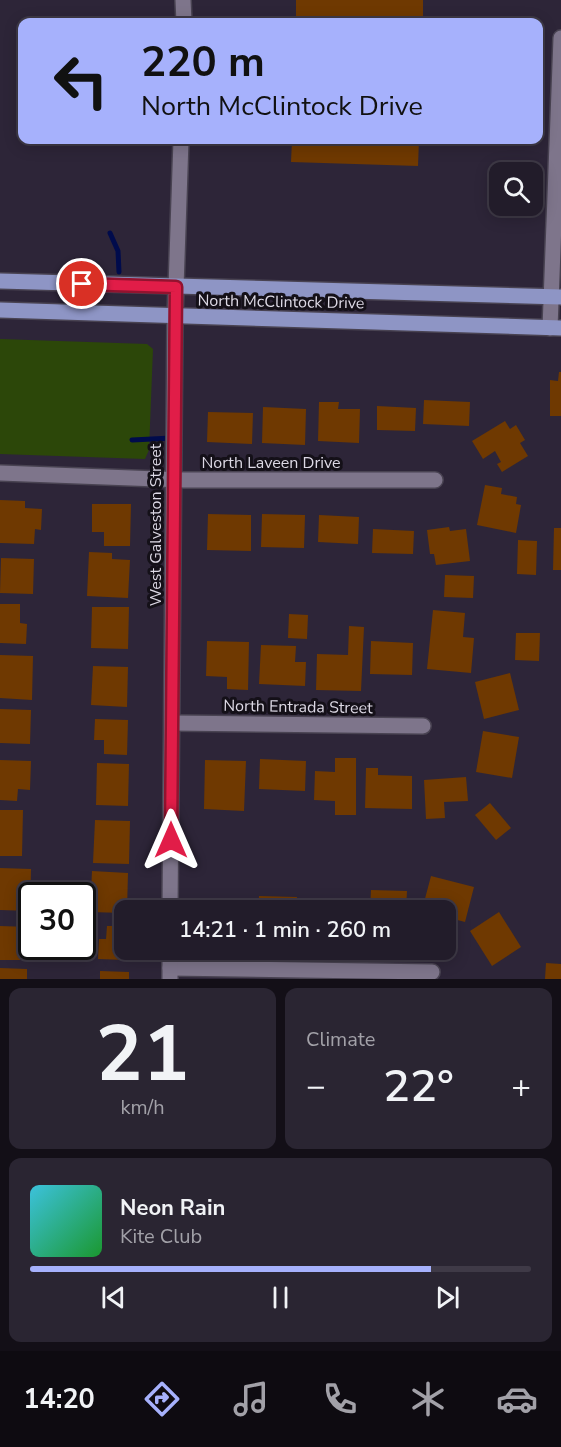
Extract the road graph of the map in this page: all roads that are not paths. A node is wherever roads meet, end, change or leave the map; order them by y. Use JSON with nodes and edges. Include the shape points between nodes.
{"nodes":[{"id":1,"x":183,"y":0,"type":"edge"},
{"id":2,"x":184,"y":18,"type":"edge"},
{"id":3,"x":561,"y":38,"type":"edge"},
{"id":4,"x":182,"y":144,"type":"edge"},
{"id":5,"x":0,"y":281,"type":"edge"},
{"id":6,"x":176,"y":287,"type":"junction"},
{"id":7,"x":556,"y":297,"type":"edge"},
{"id":8,"x":0,"y":310,"type":"edge"},
{"id":9,"x":174,"y":316,"type":"junction"},
{"id":10,"x":556,"y":328,"type":"edge"},
{"id":11,"x":0,"y":473,"type":"edge"},
{"id":12,"x":173,"y":479,"type":"junction"},
{"id":13,"x":435,"y":480,"type":"dead end"},
{"id":14,"x":172,"y":723,"type":"junction"},
{"id":15,"x":423,"y":726,"type":"dead end"},
{"id":16,"x":170,"y":900,"type":"edge"},
{"id":17,"x":432,"y":972,"type":"dead end"},
{"id":18,"x":170,"y":974,"type":"edge"}],
"edges":[{"from":1,"to":2,"type":"street"},
{"from":3,"to":7,"type":"street"},
{"from":4,"to":6,"type":"street","name":"West Galveston Street"},
{"from":5,"to":6,"type":"main road","name":"North McClintock Drive"},
{"from":6,"to":7,"type":"main road","name":"North McClintock Drive"},
{"from":6,"to":9,"type":"street","name":"West Galveston Street"},
{"from":7,"to":10,"type":"street"},
{"from":8,"to":9,"type":"main road","name":"North McClintock Drive"},
{"from":9,"to":10,"type":"main road","name":"North McClintock Drive"},
{"from":9,"to":12,"type":"street","name":"West Galveston Street"},
{"from":11,"to":12,"type":"street","name":"North Laveen Drive"},
{"from":12,"to":13,"type":"street","name":"North Laveen Drive"},
{"from":12,"to":14,"type":"street","name":"West Galveston Street"},
{"from":14,"to":15,"type":"street","name":"North Entrada Street"},
{"from":14,"to":16,"type":"street","name":"West Galveston Street"},
{"from":17,"to":18,"type":"street"}]}
